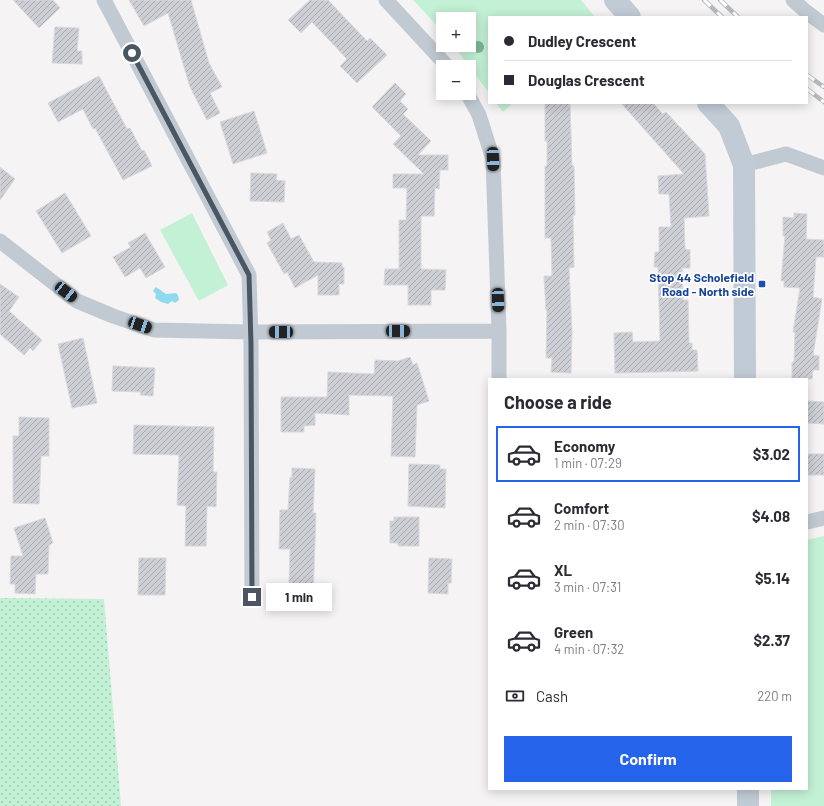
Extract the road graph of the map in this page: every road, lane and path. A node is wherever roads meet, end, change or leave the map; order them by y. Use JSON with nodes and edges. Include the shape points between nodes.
{"nodes":[{"id":1,"x":104,"y":0,"type":"edge"},
{"id":2,"x":386,"y":0,"type":"edge"},
{"id":3,"x":615,"y":0,"type":"edge"},
{"id":4,"x":793,"y":0,"type":"edge"},
{"id":5,"x":629,"y":16,"type":"edge"},
{"id":6,"x":824,"y":25,"type":"edge"},
{"id":7,"x":442,"y":60,"type":"edge"},
{"id":8,"x":471,"y":100,"type":"edge"},
{"id":9,"x":709,"y":104,"type":"edge"},
{"id":10,"x":744,"y":165,"type":"junction"},
{"id":11,"x":824,"y":168,"type":"edge"},
{"id":12,"x":0,"y":241,"type":"edge"},
{"id":13,"x":499,"y":331,"type":"junction"},
{"id":14,"x":251,"y":332,"type":"junction"},
{"id":15,"x":499,"y":378,"type":"edge"},
{"id":16,"x":745,"y":378,"type":"edge"},
{"id":17,"x":824,"y":518,"type":"edge"},
{"id":18,"x":808,"y":522,"type":"edge"},
{"id":19,"x":252,"y":597,"type":"dead end"},
{"id":20,"x":748,"y":790,"type":"edge"},
{"id":21,"x":748,"y":806,"type":"edge"}],
"edges":[{"from":1,"to":14,"type":"street","via":[[249,275]]},
{"from":2,"to":7,"type":"street"},
{"from":3,"to":5,"type":"street"},
{"from":4,"to":6,"type":"street"},
{"from":8,"to":13,"type":"street","via":[[479,115],[493,159]]},
{"from":9,"to":10,"type":"street","via":[[729,126]]},
{"from":10,"to":11,"type":"street","via":[[786,154]]},
{"from":10,"to":16,"type":"street"},
{"from":12,"to":14,"type":"street","via":[[77,301],[113,316],[154,330]]},
{"from":13,"to":14,"type":"street"},
{"from":13,"to":15,"type":"street"},
{"from":14,"to":19,"type":"street"},
{"from":17,"to":18,"type":"street"},
{"from":20,"to":21,"type":"street"}]}
